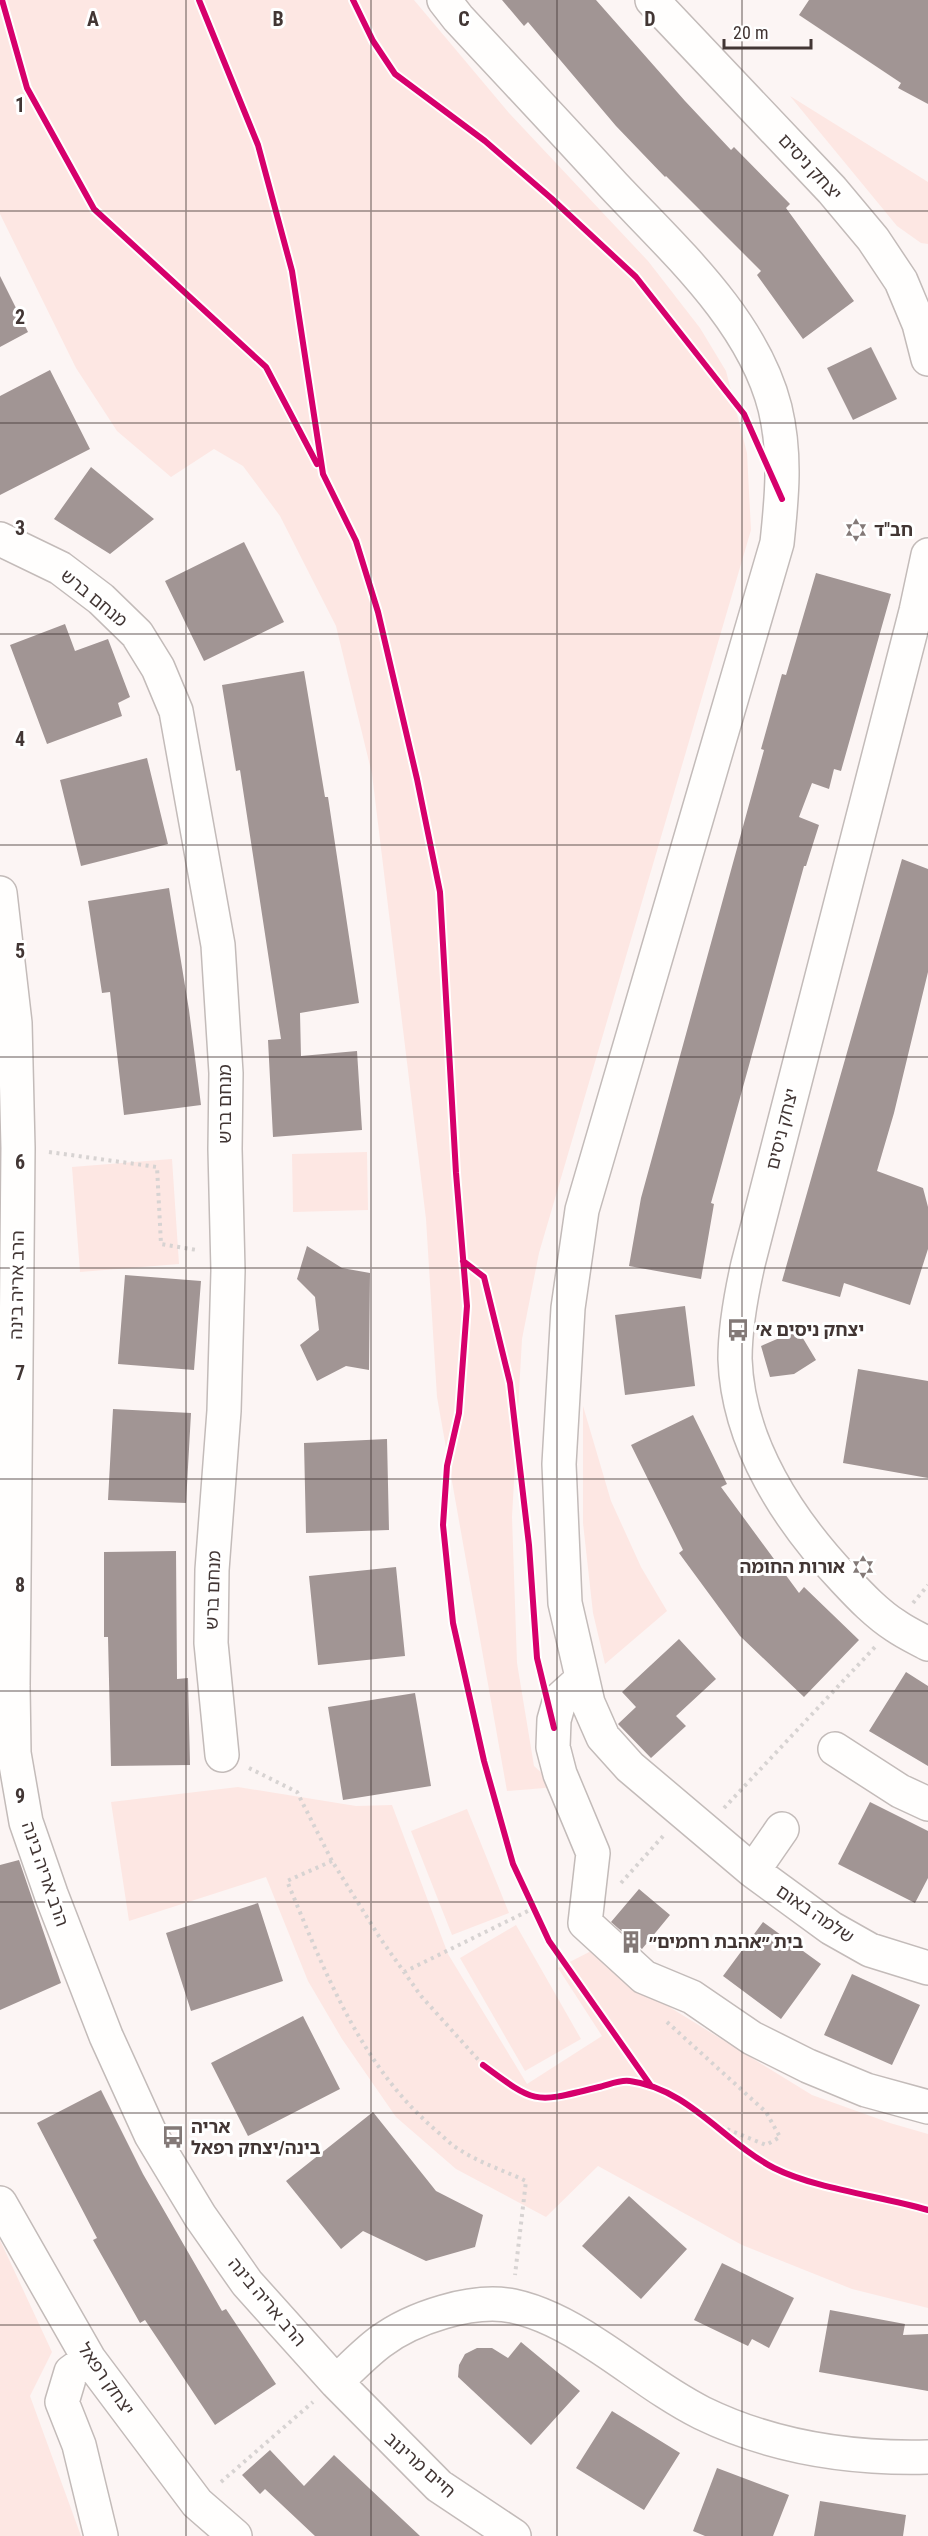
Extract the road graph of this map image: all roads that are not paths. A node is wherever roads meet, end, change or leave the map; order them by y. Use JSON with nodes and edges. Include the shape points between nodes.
{"nodes":[{"id":1,"x":444,"y":0,"type":"edge"},
{"id":2,"x":652,"y":0,"type":"edge"},
{"id":3,"x":919,"y":302,"type":"edge"},
{"id":4,"x":928,"y":359,"type":"edge"},
{"id":5,"x":0,"y":539,"type":"edge"},
{"id":6,"x":928,"y":555,"type":"edge"},
{"id":7,"x":0,"y":892,"type":"edge"},
{"id":8,"x":9,"y":1150,"type":"edge"},
{"id":9,"x":8,"y":1311,"type":"edge"},
{"id":10,"x":6,"y":1569,"type":"edge"},
{"id":11,"x":928,"y":1644,"type":"edge"},
{"id":12,"x":582,"y":1679,"type":"junction"},
{"id":13,"x":835,"y":1749,"type":"dead end"},
{"id":14,"x":222,"y":1755,"type":"road end"},
{"id":15,"x":7,"y":1756,"type":"edge"},
{"id":16,"x":928,"y":1804,"type":"edge"},
{"id":17,"x":782,"y":1829,"type":"dead end"},
{"id":18,"x":753,"y":1871,"type":"junction"},
{"id":19,"x":928,"y":1968,"type":"edge"},
{"id":20,"x":928,"y":2107,"type":"edge"},
{"id":21,"x":0,"y":2203,"type":"edge"},
{"id":22,"x":89,"y":2359,"type":"junction"},
{"id":23,"x":336,"y":2382,"type":"junction"},
{"id":24,"x":928,"y":2457,"type":"edge"},
{"id":25,"x":101,"y":2536,"type":"edge"},
{"id":26,"x":235,"y":2536,"type":"edge"},
{"id":27,"x":514,"y":2536,"type":"edge"}],
"edges":[{"from":1,"to":12,"type":"street","name":"שלמה באום","via":[[703,281],[739,330],[761,370],[774,406],[783,451],[777,543],[582,1210],[568,1308],[559,1464],[565,1603]]},
{"from":2,"to":3,"type":"street","name":"יצחק ניסים","via":[[839,198]]},
{"from":3,"to":4,"type":"street","name":"יצחק ניסים"},
{"from":5,"to":14,"type":"street","name":"מנחם ברש","via":[[60,568],[138,634],[176,711],[218,945],[226,1073],[228,1271],[224,1411],[212,1580],[212,1643]]},
{"from":6,"to":11,"type":"street","name":"יצחק ניסים","via":[[748,1264],[738,1309],[735,1360],[753,1444],[771,1483],[798,1524],[861,1597],[895,1625]]},
{"from":7,"to":8,"type":"street","name":"הרב אריה בינה","via":[[15,1023]]},
{"from":8,"to":9,"type":"street","name":"הרב אריה בינה"},
{"from":9,"to":10,"type":"street","name":"הרב אריה בינה"},
{"from":10,"to":15,"type":"street","name":"הרב אריה בינה"},
{"from":12,"to":18,"type":"street","name":"שלמה באום","via":[[603,1737],[630,1767]]},
{"from":12,"to":20,"type":"street","via":[[560,1699],[553,1747],[593,1853],[585,1923],[644,1977],[692,1997],[752,2038],[866,2090]]},
{"from":13,"to":16,"type":"street","via":[[900,1791]]},
{"from":15,"to":23,"type":"street","name":"הרב אריה בינה","via":[[51,1894],[106,2036],[151,2135],[247,2283]]},
{"from":17,"to":18,"type":"street"},
{"from":18,"to":19,"type":"street","name":"שלמה באום","via":[[831,1928],[860,1944]]},
{"from":21,"to":22,"type":"street","name":"יצחק רפאל"},
{"from":22,"to":25,"type":"street","via":[[71,2372],[62,2402],[79,2445]]},
{"from":22,"to":26,"type":"street","name":"יצחק רפאל","via":[[197,2503]]},
{"from":23,"to":24,"type":"street","via":[[380,2342],[417,2320],[458,2308],[511,2306],[558,2323],[702,2413],[749,2433],[808,2448]]},
{"from":23,"to":27,"type":"street","name":"חיים מרינוב","via":[[439,2486]]}]}
